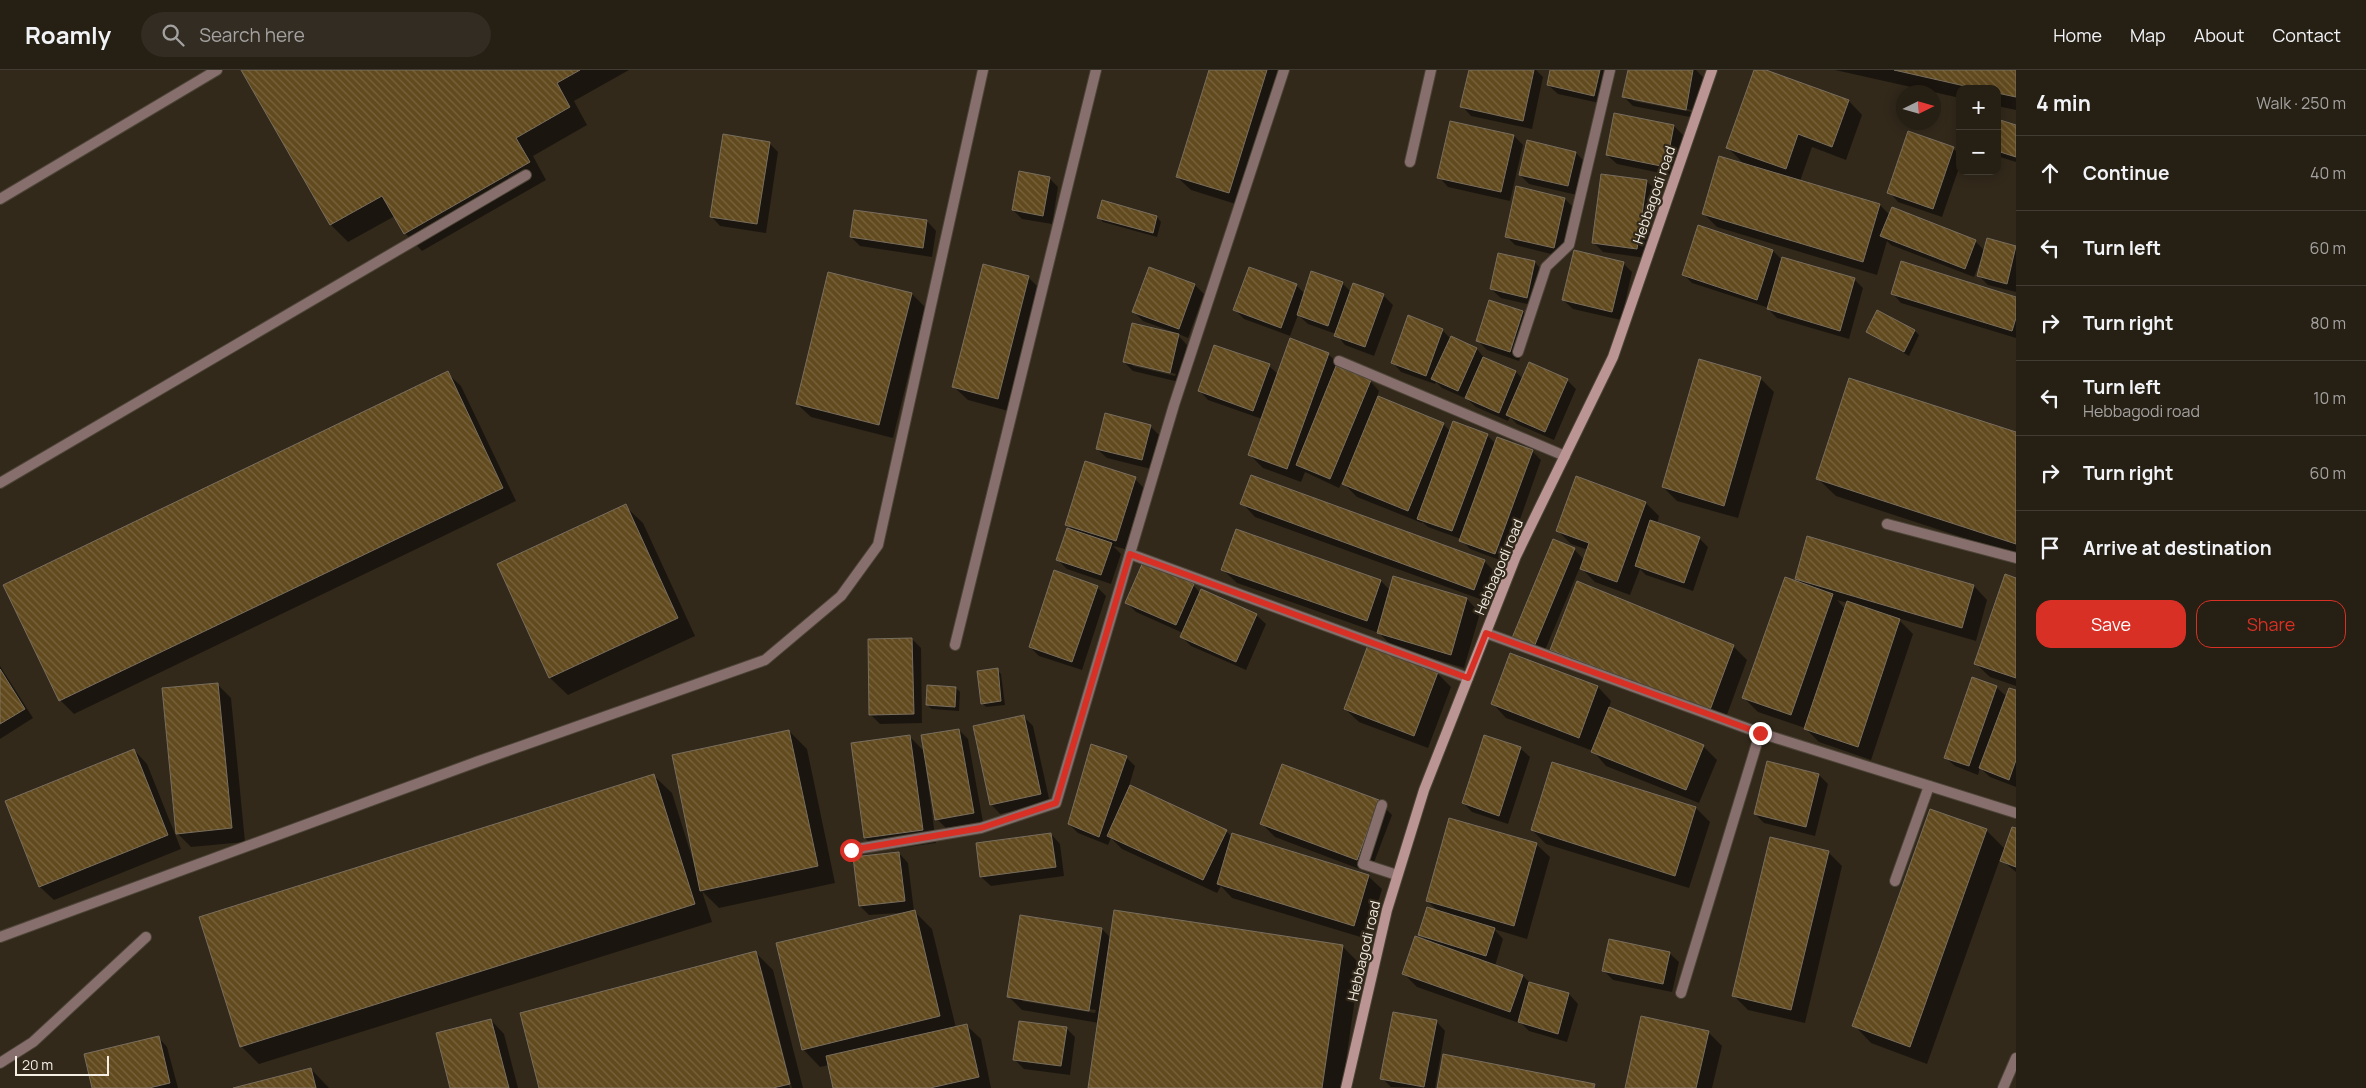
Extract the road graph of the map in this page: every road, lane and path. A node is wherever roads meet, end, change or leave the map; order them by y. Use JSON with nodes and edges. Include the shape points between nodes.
{"nodes":[{"id":1,"x":217,"y":70,"type":"edge"},
{"id":2,"x":983,"y":70,"type":"edge"},
{"id":3,"x":1096,"y":70,"type":"edge"},
{"id":4,"x":1284,"y":70,"type":"edge"},
{"id":5,"x":1431,"y":70,"type":"edge"},
{"id":6,"x":1610,"y":70,"type":"edge"},
{"id":7,"x":1712,"y":70,"type":"edge"},
{"id":8,"x":1410,"y":162,"type":"dead end"},
{"id":9,"x":526,"y":175,"type":"dead end"},
{"id":10,"x":0,"y":199,"type":"edge"},
{"id":11,"x":1518,"y":352,"type":"dead end"},
{"id":12,"x":1339,"y":361,"type":"dead end"},
{"id":13,"x":1565,"y":456,"type":"junction"},
{"id":14,"x":0,"y":484,"type":"edge"},
{"id":15,"x":1887,"y":524,"type":"dead end"},
{"id":16,"x":1130,"y":554,"type":"junction"},
{"id":17,"x":2016,"y":558,"type":"edge"},
{"id":18,"x":1486,"y":633,"type":"junction"},
{"id":19,"x":955,"y":645,"type":"dead end"},
{"id":20,"x":1468,"y":678,"type":"junction"},
{"id":21,"x":1760,"y":733,"type":"junction"},
{"id":22,"x":1929,"y":786,"type":"junction"},
{"id":23,"x":1382,"y":805,"type":"dead end"},
{"id":24,"x":2016,"y":813,"type":"edge"},
{"id":25,"x":851,"y":850,"type":"dead end"},
{"id":26,"x":1397,"y":875,"type":"junction"},
{"id":27,"x":1895,"y":880,"type":"dead end"},
{"id":28,"x":0,"y":937,"type":"edge"},
{"id":29,"x":146,"y":937,"type":"dead end"},
{"id":30,"x":1681,"y":993,"type":"dead end"},
{"id":31,"x":2016,"y":1058,"type":"edge"},
{"id":32,"x":0,"y":1063,"type":"edge"},
{"id":33,"x":1346,"y":1088,"type":"edge"},
{"id":34,"x":2003,"y":1088,"type":"edge"}],
"edges":[{"from":1,"to":10,"type":"street"},
{"from":2,"to":28,"type":"street","via":[[878,545],[841,596],[765,660]]},
{"from":3,"to":19,"type":"street"},
{"from":4,"to":16,"type":"street","via":[[1174,405]]},
{"from":5,"to":8,"type":"street"},
{"from":6,"to":11,"type":"street","via":[[1569,245],[1546,267]]},
{"from":7,"to":13,"type":"street","name":"Hebbagodi road","via":[[1613,356]]},
{"from":9,"to":14,"type":"street"},
{"from":12,"to":13,"type":"street"},
{"from":13,"to":18,"type":"street","name":"Hebbagodi road","via":[[1516,556]]},
{"from":15,"to":17,"type":"street"},
{"from":16,"to":20,"type":"street"},
{"from":16,"to":25,"type":"street","via":[[1056,803],[981,828]]},
{"from":18,"to":20,"type":"street","name":"Hebbagodi road"},
{"from":18,"to":21,"type":"street"},
{"from":20,"to":26,"type":"street","name":"Hebbagodi road","via":[[1424,790]]},
{"from":21,"to":22,"type":"street"},
{"from":21,"to":30,"type":"street"},
{"from":22,"to":24,"type":"street"},
{"from":22,"to":27,"type":"street"},
{"from":23,"to":26,"type":"street","via":[[1363,864]]},
{"from":26,"to":33,"type":"street","name":"Hebbagodi road"},
{"from":29,"to":32,"type":"street","via":[[33,1042]]},
{"from":31,"to":34,"type":"street"}]}
